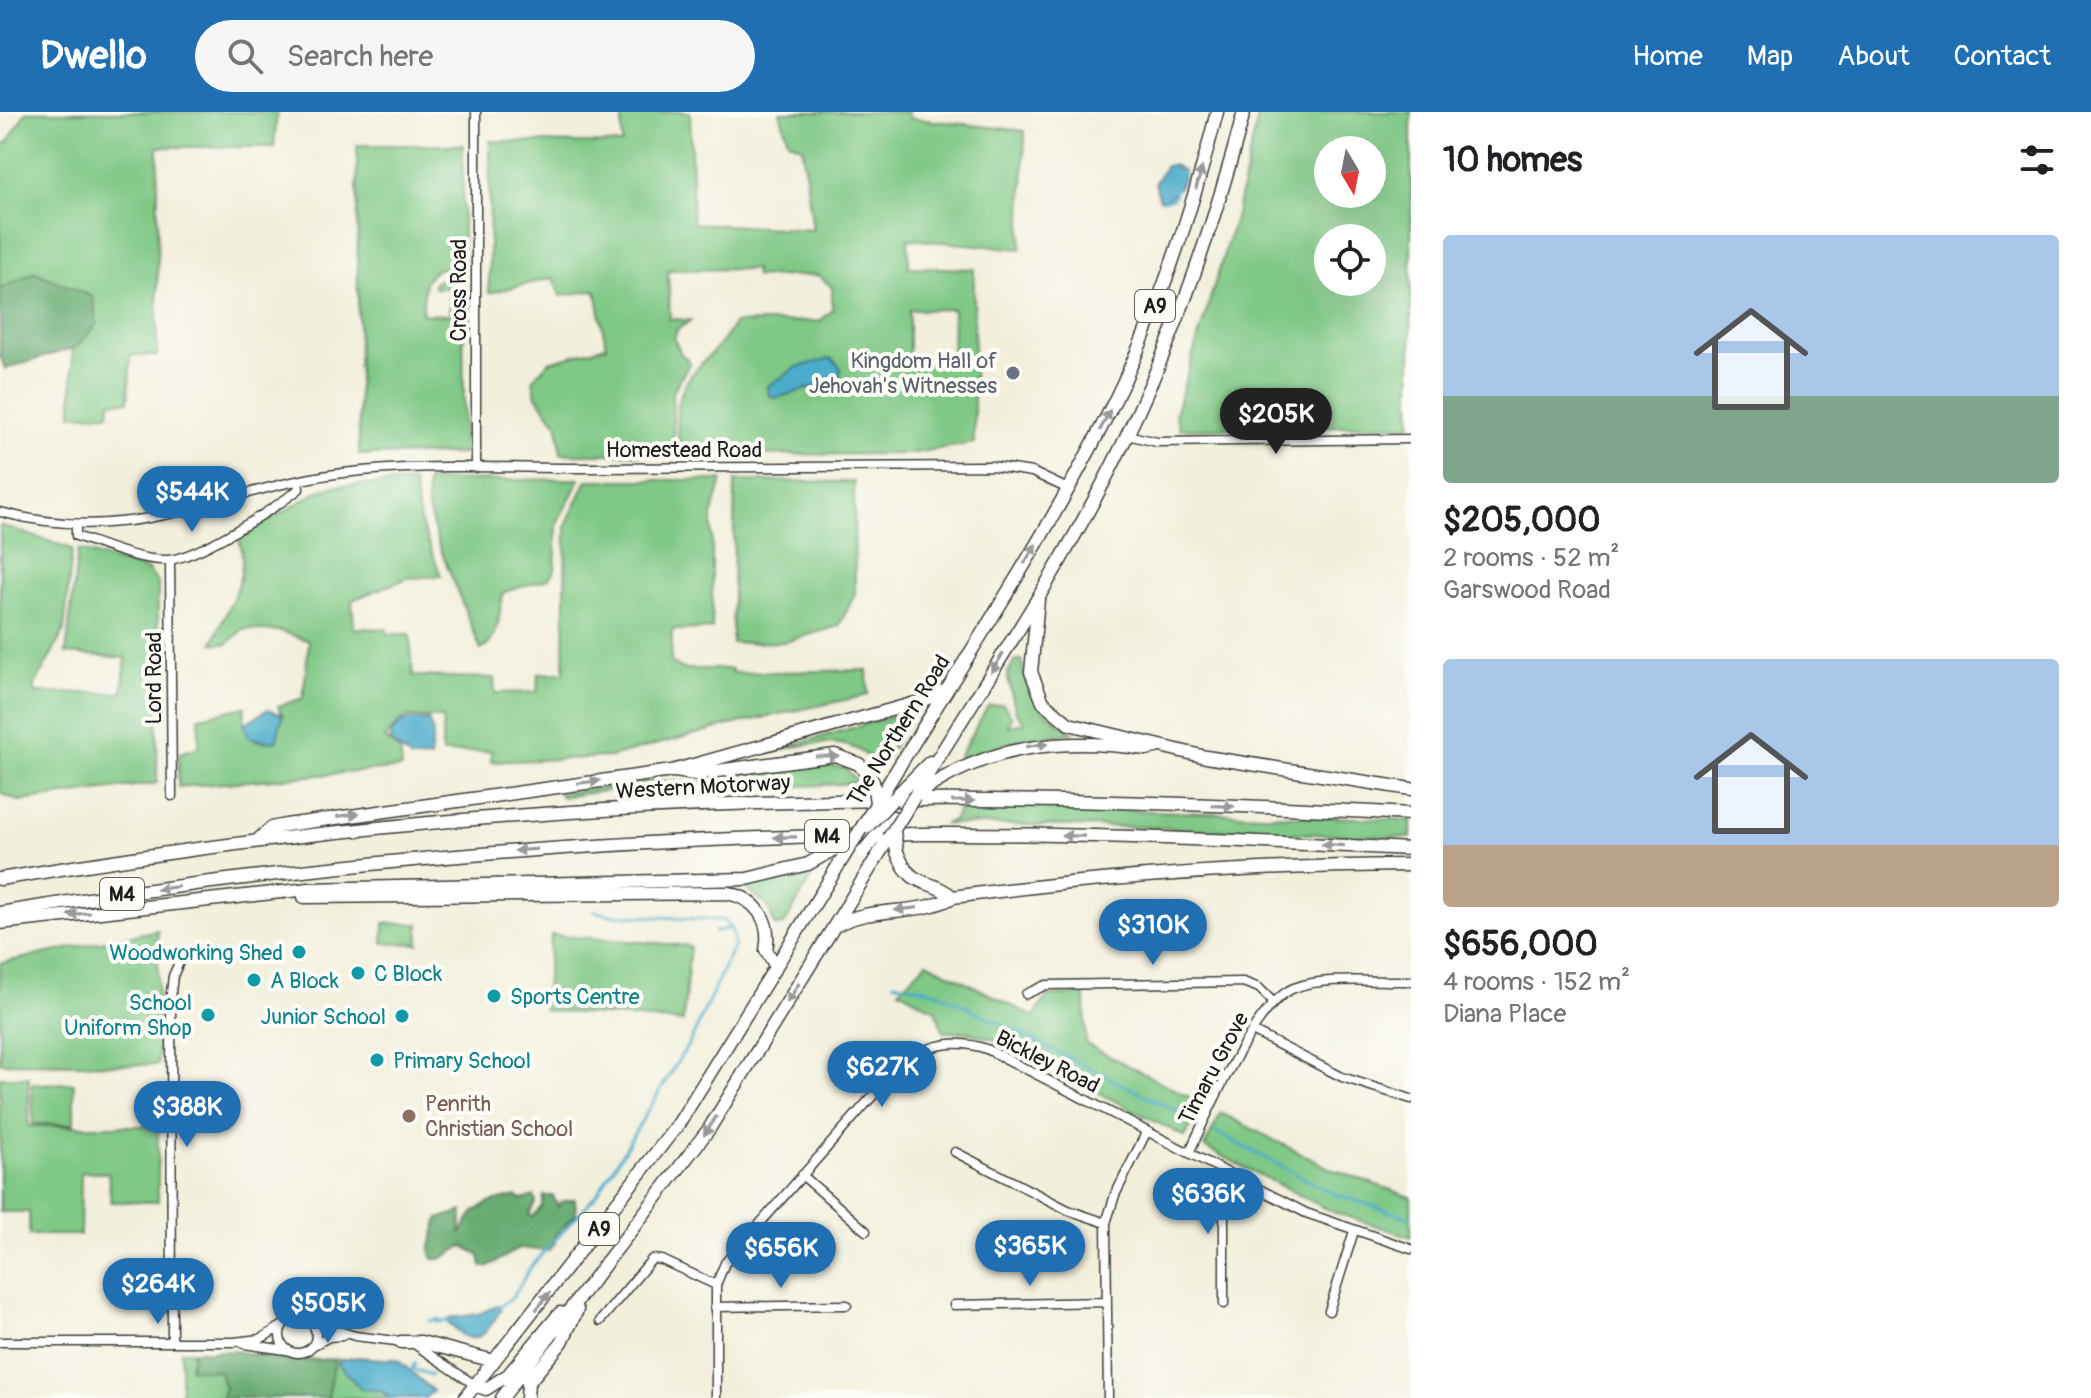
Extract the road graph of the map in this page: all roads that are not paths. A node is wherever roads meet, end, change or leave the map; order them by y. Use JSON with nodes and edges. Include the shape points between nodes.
{"nodes":[{"id":1,"x":476,"y":112,"type":"edge"},
{"id":2,"x":1217,"y":112,"type":"edge"},
{"id":3,"x":1244,"y":112,"type":"edge"},
{"id":4,"x":1127,"y":435,"type":"junction"},
{"id":5,"x":1411,"y":439,"type":"edge"},
{"id":6,"x":476,"y":468,"type":"junction"},
{"id":7,"x":298,"y":481,"type":"junction"},
{"id":8,"x":1068,"y":489,"type":"junction"},
{"id":9,"x":0,"y":512,"type":"edge"},
{"id":10,"x":76,"y":525,"type":"junction"},
{"id":11,"x":170,"y":560,"type":"junction"},
{"id":12,"x":1038,"y":596,"type":"junction"},
{"id":13,"x":947,"y":689,"type":"junction"},
{"id":14,"x":1156,"y":747,"type":"junction"},
{"id":15,"x":942,"y":752,"type":"junction"},
{"id":16,"x":672,"y":771,"type":"junction"},
{"id":17,"x":899,"y":781,"type":"junction"},
{"id":18,"x":1411,"y":789,"type":"edge"},
{"id":19,"x":172,"y":796,"type":"dead end"},
{"id":20,"x":914,"y":797,"type":"junction"},
{"id":21,"x":893,"y":799,"type":"junction"},
{"id":22,"x":877,"y":810,"type":"junction"},
{"id":23,"x":1411,"y":814,"type":"edge"},
{"id":24,"x":893,"y":824,"type":"junction"},
{"id":25,"x":877,"y":835,"type":"junction"},
{"id":26,"x":856,"y":837,"type":"junction"},
{"id":27,"x":257,"y":841,"type":"junction"},
{"id":28,"x":1411,"y":849,"type":"edge"},
{"id":29,"x":872,"y":852,"type":"junction"},
{"id":30,"x":1411,"y":865,"type":"edge"},
{"id":31,"x":835,"y":871,"type":"junction"},
{"id":32,"x":0,"y":879,"type":"edge"},
{"id":33,"x":953,"y":897,"type":"junction"},
{"id":34,"x":240,"y":898,"type":"junction"},
{"id":35,"x":0,"y":913,"type":"edge"},
{"id":36,"x":0,"y":923,"type":"edge"},
{"id":37,"x":834,"y":927,"type":"junction"},
{"id":38,"x":184,"y":951,"type":"dead end"},
{"id":39,"x":775,"y":965,"type":"junction"},
{"id":40,"x":1411,"y":981,"type":"edge"},
{"id":41,"x":1026,"y":994,"type":"dead end"},
{"id":42,"x":1272,"y":1001,"type":"junction"},
{"id":43,"x":1252,"y":1031,"type":"junction"},
{"id":44,"x":1411,"y":1099,"type":"edge"},
{"id":45,"x":1147,"y":1131,"type":"junction"},
{"id":46,"x":955,"y":1152,"type":"dead end"},
{"id":47,"x":1189,"y":1153,"type":"junction"},
{"id":48,"x":802,"y":1175,"type":"junction"},
{"id":49,"x":1242,"y":1180,"type":"junction"},
{"id":50,"x":1106,"y":1223,"type":"junction"},
{"id":51,"x":866,"y":1231,"type":"dead end"},
{"id":52,"x":1354,"y":1231,"type":"junction"},
{"id":53,"x":1411,"y":1249,"type":"edge"},
{"id":54,"x":716,"y":1285,"type":"junction"},
{"id":55,"x":589,"y":1286,"type":"junction"},
{"id":56,"x":1106,"y":1302,"type":"junction"},
{"id":57,"x":1224,"y":1304,"type":"dead end"},
{"id":58,"x":847,"y":1305,"type":"dead end"},
{"id":59,"x":954,"y":1305,"type":"dead end"},
{"id":60,"x":715,"y":1307,"type":"junction"},
{"id":61,"x":1329,"y":1311,"type":"dead end"},
{"id":62,"x":600,"y":1321,"type":"dead end"},
{"id":63,"x":311,"y":1322,"type":"junction"},
{"id":64,"x":282,"y":1326,"type":"junction"},
{"id":65,"x":355,"y":1336,"type":"junction"},
{"id":66,"x":0,"y":1342,"type":"edge"},
{"id":67,"x":172,"y":1342,"type":"junction"},
{"id":68,"x":234,"y":1342,"type":"junction"},
{"id":69,"x":401,"y":1342,"type":"junction"},
{"id":70,"x":312,"y":1347,"type":"junction"},
{"id":71,"x":287,"y":1350,"type":"junction"},
{"id":72,"x":494,"y":1361,"type":"junction"},
{"id":73,"x":475,"y":1385,"type":"junction"},
{"id":74,"x":465,"y":1398,"type":"edge"},
{"id":75,"x":482,"y":1398,"type":"edge"},
{"id":76,"x":502,"y":1398,"type":"edge"},
{"id":77,"x":527,"y":1398,"type":"edge"},
{"id":78,"x":716,"y":1398,"type":"edge"},
{"id":79,"x":1108,"y":1398,"type":"edge"}],
"edges":[{"from":1,"to":6,"type":"street","name":"Cross Road"},
{"from":8,"to":2,"type":"highway","name":"The Northern Road","number":"A9","one_way":true,"via":[[1155,307]]},
{"from":3,"to":4,"type":"highway","number":"A9","via":[[1186,297]]},
{"from":4,"to":5,"type":"street","via":[[1157,442]]},
{"from":4,"to":12,"type":"highway","number":"A9"},
{"from":6,"to":7,"type":"street","name":"Homestead Road","via":[[370,470]]},
{"from":6,"to":8,"type":"street","name":"Homestead Road","via":[[992,466],[1032,472]]},
{"from":7,"to":10,"type":"street","name":"Homestead Road","via":[[167,516]]},
{"from":7,"to":11,"type":"street","via":[[299,489],[259,515]]},
{"from":13,"to":8,"type":"highway","name":"The Northern Road","number":"A9","one_way":true},
{"from":9,"to":10,"type":"street","name":"Homestead Road"},
{"from":10,"to":11,"type":"street","name":"Homestead Road","via":[[76,536]]},
{"from":11,"to":19,"type":"street","name":"Lord Road"},
{"from":12,"to":14,"type":"highway","via":[[1030,656],[1043,702],[1069,724]]},
{"from":12,"to":15,"type":"highway","number":"A9","one_way":true},
{"from":13,"to":16,"type":"highway","via":[[919,702]]},
{"from":13,"to":17,"type":"highway","name":"The Northern Road","number":"A9","via":[[911,746]]},
{"from":14,"to":18,"type":"highway"},
{"from":20,"to":14,"type":"highway","one_way":true,"via":[[984,758],[1046,744]]},
{"from":15,"to":17,"type":"highway"},
{"from":15,"to":20,"type":"highway","number":"A9"},
{"from":16,"to":22,"type":"highway","one_way":true,"bridge":true,"via":[[695,774],[835,755],[859,764],[873,782]]},
{"from":27,"to":16,"type":"highway","one_way":true,"via":[[271,828],[311,821]]},
{"from":17,"to":21,"type":"highway"},
{"from":17,"to":22,"type":"highway","name":"The Northern Road","number":"A9","bridge":true},
{"from":20,"to":24,"type":"highway","number":"A9","bridge":true},
{"from":21,"to":22,"type":"highway","bridge":true},
{"from":21,"to":24,"type":"highway"},
{"from":22,"to":25,"type":"highway","bridge":true},
{"from":22,"to":26,"type":"highway","name":"The Northern Road","number":"A9","bridge":true},
{"from":27,"to":23,"type":"highway","name":"Western Motorway","number":"M4","one_way":true,"via":[[537,814],[839,801],[1126,802]]},
{"from":24,"to":25,"type":"highway"},
{"from":24,"to":29,"type":"highway","number":"A9","bridge":true},
{"from":24,"to":33,"type":"highway","bridge":true,"via":[[897,852],[912,878]]},
{"from":25,"to":29,"type":"highway","bridge":true},
{"from":26,"to":31,"type":"highway","name":"The Northern Road","number":"A9"},
{"from":26,"to":34,"type":"highway","via":[[794,869],[747,879],[353,887]]},
{"from":27,"to":32,"type":"highway","name":"Western Motorway","number":"M4"},
{"from":28,"to":35,"type":"highway","number":"M4","one_way":true,"via":[[1042,835],[741,838],[412,859]]},
{"from":29,"to":31,"type":"highway"},
{"from":29,"to":37,"type":"highway","number":"A9"},
{"from":30,"to":33,"type":"highway","via":[[1145,875]]},
{"from":31,"to":39,"type":"highway","name":"The Northern Road","number":"A9"},
{"from":33,"to":37,"type":"highway","one_way":true,"via":[[938,905],[862,915]]},
{"from":34,"to":36,"type":"highway","number":"M4","one_way":true},
{"from":34,"to":39,"type":"highway","number":"M4","via":[[731,894],[761,914],[768,932],[766,950]]},
{"from":37,"to":55,"type":"highway","number":"A9","one_way":true,"via":[[709,1129]]},
{"from":38,"to":67,"type":"street","via":[[171,993]]},
{"from":72,"to":39,"type":"highway","name":"The Northern Road","number":"A9","one_way":true,"via":[[679,1123]]},
{"from":40,"to":42,"type":"street","name":"Timaru Grove","via":[[1306,984]]},
{"from":41,"to":42,"type":"street","via":[[1046,985],[1243,982]]},
{"from":42,"to":43,"type":"street","name":"Timaru Grove"},
{"from":43,"to":44,"type":"street","via":[[1342,1077]]},
{"from":43,"to":47,"type":"street","name":"Timaru Grove"},
{"from":45,"to":47,"type":"street","name":"Bickley Road"},
{"from":45,"to":48,"type":"street","name":"Bickley Road","via":[[989,1050],[944,1044],[900,1065]]},
{"from":45,"to":50,"type":"street"},
{"from":46,"to":50,"type":"street","via":[[1060,1207]]},
{"from":47,"to":49,"type":"street","name":"Bickley Road"},
{"from":48,"to":51,"type":"street"},
{"from":48,"to":54,"type":"street","name":"Bickley Road","via":[[729,1256]]},
{"from":49,"to":52,"type":"street","name":"Bickley Road"},
{"from":49,"to":57,"type":"street","via":[[1224,1214]]},
{"from":50,"to":56,"type":"street"},
{"from":52,"to":53,"type":"street","name":"Bickley Road"},
{"from":52,"to":61,"type":"street"},
{"from":54,"to":60,"type":"street","name":"Bickley Road"},
{"from":54,"to":62,"type":"street","via":[[652,1259]]},
{"from":55,"to":73,"type":"highway","via":[[551,1321],[501,1382],[486,1389]]},
{"from":55,"to":76,"type":"highway","number":"A9"},
{"from":55,"to":77,"type":"highway","via":[[562,1342],[528,1383]]},
{"from":56,"to":59,"type":"street"},
{"from":56,"to":79,"type":"street"},
{"from":58,"to":60,"type":"street"},
{"from":60,"to":78,"type":"street","name":"Bickley Road"},
{"from":63,"to":64,"type":"street","via":[[296,1317]]},
{"from":63,"to":65,"type":"street"},
{"from":63,"to":70,"type":"street","via":[[316,1334]]},
{"from":64,"to":68,"type":"street","via":[[260,1339]]},
{"from":64,"to":71,"type":"street","via":[[280,1339]]},
{"from":65,"to":69,"type":"street"},
{"from":65,"to":70,"type":"street","via":[[329,1337]]},
{"from":66,"to":67,"type":"street"},
{"from":67,"to":68,"type":"street"},
{"from":68,"to":71,"type":"street"},
{"from":69,"to":72,"type":"highway","via":[[421,1342]]},
{"from":69,"to":73,"type":"street","via":[[430,1352]]},
{"from":70,"to":71,"type":"street","via":[[300,1353]]},
{"from":72,"to":73,"type":"highway","name":"The Northern Road","number":"A9"},
{"from":73,"to":74,"type":"highway","name":"The Northern Road","number":"A9"},
{"from":73,"to":75,"type":"highway"}]}
